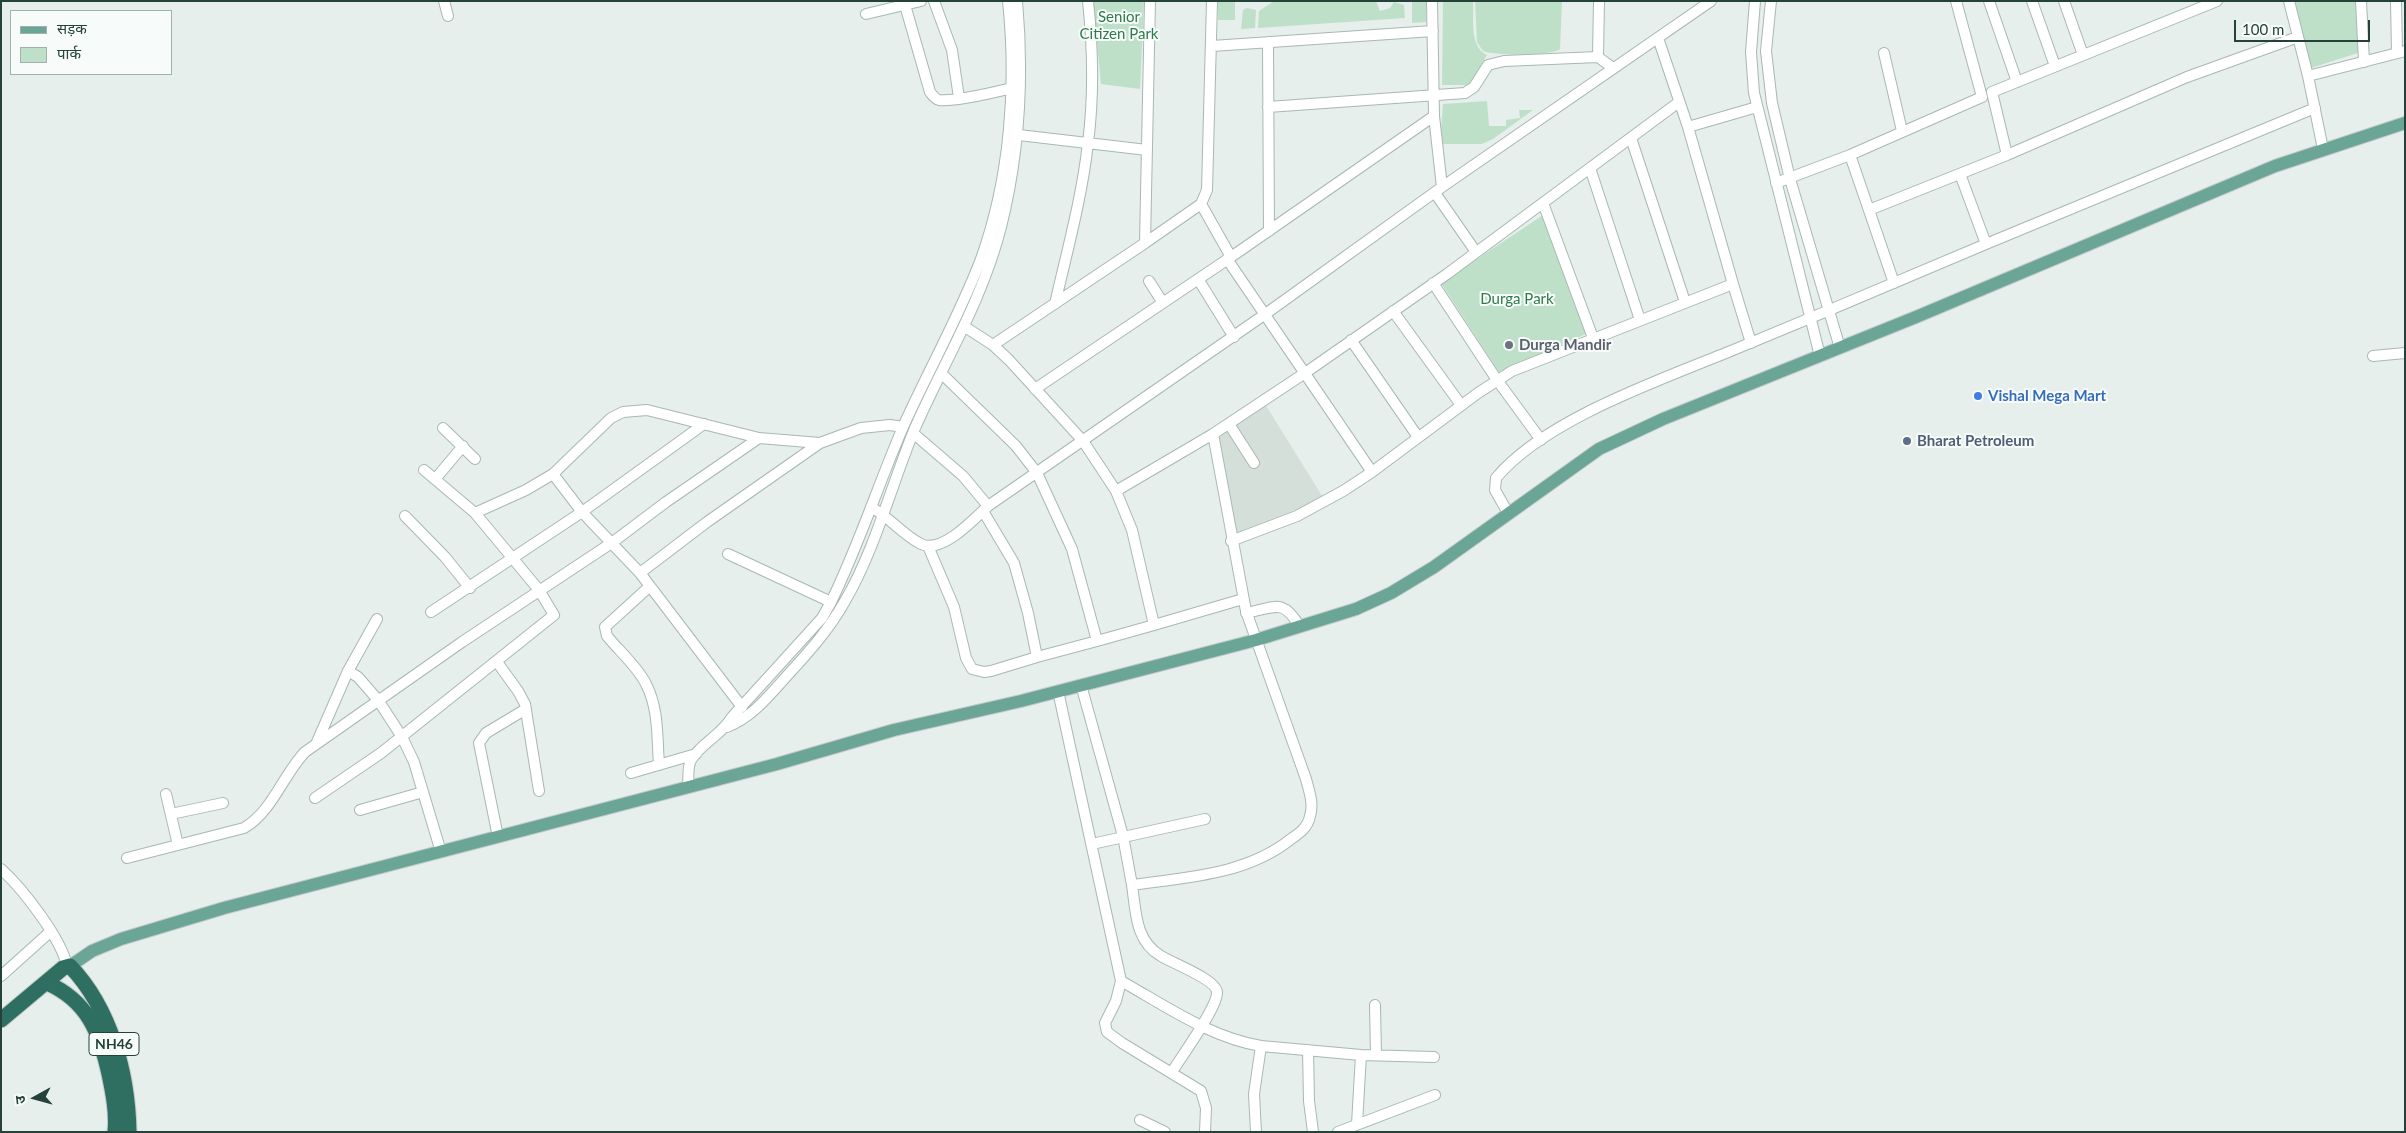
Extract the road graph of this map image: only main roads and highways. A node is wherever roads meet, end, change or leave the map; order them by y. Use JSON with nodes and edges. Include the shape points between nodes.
{"nodes":[{"id":1,"x":2405,"y":123,"type":"edge"},
{"id":2,"x":69,"y":966,"type":"junction"},
{"id":3,"x":47,"y":982,"type":"junction"},
{"id":4,"x":1,"y":1020,"type":"edge"},
{"id":5,"x":115,"y":1132,"type":"edge"},
{"id":6,"x":129,"y":1132,"type":"edge"}],
"edges":[{"from":1,"to":2,"type":"main road","via":[[2275,166],[1663,419],[1599,449],[1434,568],[1356,609],[1256,640],[894,730],[160,926],[92,951]]},
{"from":2,"to":3,"type":"highway"},
{"from":2,"to":6,"type":"highway","number":"NH46","via":[[96,1001],[109,1030],[121,1068],[129,1109]]},
{"from":3,"to":4,"type":"highway"},
{"from":3,"to":5,"type":"highway","number":"NH46","via":[[69,994],[82,1006],[101,1039],[112,1086]]}]}
